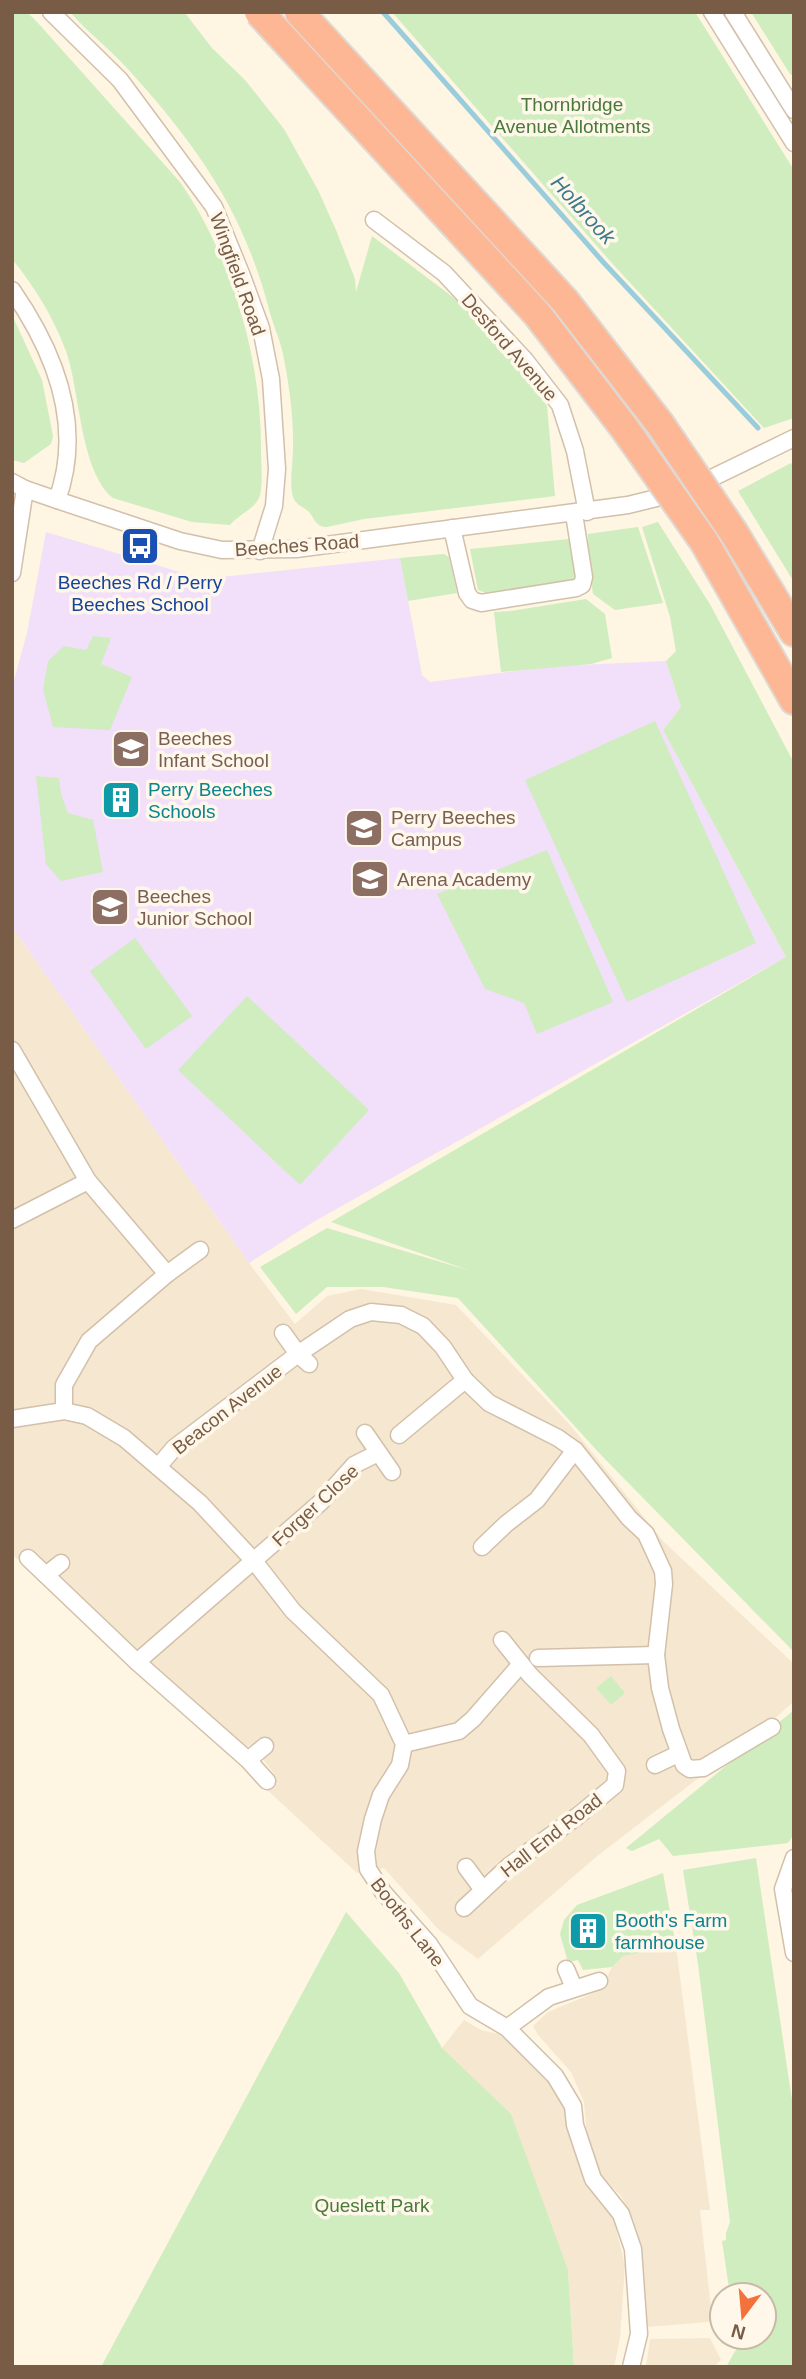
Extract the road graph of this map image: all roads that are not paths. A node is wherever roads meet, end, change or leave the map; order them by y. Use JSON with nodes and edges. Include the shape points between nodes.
{"nodes":[{"id":1,"x":51,"y":12,"type":"edge"},
{"id":2,"x":260,"y":12,"type":"edge"},
{"id":3,"x":299,"y":12,"type":"edge"},
{"id":4,"x":712,"y":12,"type":"edge"},
{"id":5,"x":733,"y":12,"type":"edge"},
{"id":6,"x":794,"y":110,"type":"edge"},
{"id":7,"x":792,"y":135,"type":"edge"},
{"id":8,"x":374,"y":220,"type":"dead end"},
{"id":9,"x":12,"y":290,"type":"edge"},
{"id":10,"x":794,"y":438,"type":"edge"},
{"id":11,"x":17,"y":486,"type":"edge"},
{"id":12,"x":57,"y":500,"type":"junction"},
{"id":13,"x":581,"y":513,"type":"junction"},
{"id":14,"x":452,"y":528,"type":"junction"},
{"id":15,"x":260,"y":551,"type":"junction"},
{"id":16,"x":12,"y":573,"type":"edge"},
{"id":17,"x":794,"y":632,"type":"edge"},
{"id":18,"x":794,"y":700,"type":"edge"},
{"id":19,"x":12,"y":1050,"type":"edge"},
{"id":20,"x":88,"y":1181,"type":"junction"},
{"id":21,"x":12,"y":1220,"type":"edge"},
{"id":22,"x":200,"y":1250,"type":"dead end"},
{"id":23,"x":167,"y":1274,"type":"junction"},
{"id":24,"x":283,"y":1333,"type":"dead end"},
{"id":25,"x":304,"y":1359,"type":"junction"},
{"id":26,"x":465,"y":1380,"type":"junction"},
{"id":27,"x":64,"y":1411,"type":"junction"},
{"id":28,"x":12,"y":1419,"type":"edge"},
{"id":29,"x":365,"y":1433,"type":"dead end"},
{"id":30,"x":399,"y":1435,"type":"dead end"},
{"id":31,"x":575,"y":1450,"type":"junction"},
{"id":32,"x":378,"y":1453,"type":"junction"},
{"id":33,"x":158,"y":1467,"type":"junction"},
{"id":34,"x":392,"y":1472,"type":"dead end"},
{"id":35,"x":482,"y":1547,"type":"dead end"},
{"id":36,"x":27,"y":1558,"type":"dead end"},
{"id":37,"x":254,"y":1561,"type":"junction"},
{"id":38,"x":61,"y":1563,"type":"dead end"},
{"id":39,"x":46,"y":1575,"type":"junction"},
{"id":40,"x":502,"y":1640,"type":"dead end"},
{"id":41,"x":656,"y":1656,"type":"junction"},
{"id":42,"x":538,"y":1658,"type":"dead end"},
{"id":43,"x":137,"y":1662,"type":"junction"},
{"id":44,"x":521,"y":1664,"type":"junction"},
{"id":45,"x":772,"y":1727,"type":"dead end"},
{"id":46,"x":404,"y":1744,"type":"junction"},
{"id":47,"x":265,"y":1746,"type":"dead end"},
{"id":48,"x":678,"y":1754,"type":"junction"},
{"id":49,"x":248,"y":1760,"type":"junction"},
{"id":50,"x":656,"y":1765,"type":"dead end"},
{"id":51,"x":267,"y":1781,"type":"dead end"},
{"id":52,"x":794,"y":1858,"type":"edge"},
{"id":53,"x":466,"y":1867,"type":"dead end"},
{"id":54,"x":484,"y":1890,"type":"junction"},
{"id":55,"x":464,"y":1908,"type":"dead end"},
{"id":56,"x":794,"y":1953,"type":"edge"},
{"id":57,"x":566,"y":1969,"type":"dead end"},
{"id":58,"x":599,"y":1982,"type":"dead end"},
{"id":59,"x":574,"y":1988,"type":"junction"},
{"id":60,"x":507,"y":2028,"type":"junction"},
{"id":61,"x":631,"y":2367,"type":"edge"}],
"edges":[{"from":1,"to":15,"type":"street","name":"Wingfield Road","via":[[120,80],[214,207],[242,276],[261,328],[272,392],[277,468],[274,506]]},
{"from":2,"to":18,"type":"highway","bridge":true,"via":[[537,314],[705,543]]},
{"from":3,"to":17,"type":"highway","bridge":true,"via":[[565,301],[660,424]]},
{"from":4,"to":7,"type":"street"},
{"from":5,"to":6,"type":"street"},
{"from":8,"to":13,"type":"street","name":"Desford Avenue","via":[[444,273],[526,360],[560,405],[575,451]]},
{"from":9,"to":12,"type":"street","via":[[43,341],[64,401],[68,460]]},
{"from":10,"to":13,"type":"street","name":"Beeches Road","via":[[685,491]]},
{"from":11,"to":12,"type":"street","name":"Beeches Road"},
{"from":11,"to":16,"type":"street"},
{"from":12,"to":15,"type":"street","name":"Beeches Road","via":[[180,541],[222,550]]},
{"from":13,"to":14,"type":"street","name":"Beeches Road"},
{"from":13,"to":14,"type":"street","via":[[582,585],[481,603],[467,593]]},
{"from":14,"to":15,"type":"street","name":"Beeches Road"},
{"from":19,"to":20,"type":"street"},
{"from":20,"to":21,"type":"street"},
{"from":20,"to":23,"type":"street"},
{"from":22,"to":23,"type":"street"},
{"from":23,"to":27,"type":"street","via":[[89,1340],[64,1385]]},
{"from":24,"to":25,"type":"street","name":"Beacon Avenue"},
{"from":25,"to":26,"type":"street","via":[[350,1318],[371,1312],[401,1315],[422,1326],[443,1347]]},
{"from":25,"to":33,"type":"street","name":"Beacon Avenue","via":[[174,1448]]},
{"from":26,"to":30,"type":"street"},
{"from":26,"to":31,"type":"street","via":[[489,1403]]},
{"from":27,"to":28,"type":"street"},
{"from":27,"to":33,"type":"street","via":[[87,1416],[106,1427]]},
{"from":29,"to":32,"type":"street","name":"Forger Close"},
{"from":31,"to":35,"type":"street","via":[[537,1500]]},
{"from":31,"to":41,"type":"street","via":[[646,1534],[663,1572]]},
{"from":32,"to":34,"type":"street","name":"Forger Close"},
{"from":32,"to":37,"type":"street","name":"Forger Close","via":[[354,1465],[321,1503]]},
{"from":33,"to":37,"type":"street","via":[[200,1503]]},
{"from":36,"to":39,"type":"street"},
{"from":37,"to":43,"type":"street","name":"Forger Close"},
{"from":37,"to":46,"type":"street","via":[[293,1611],[381,1695]]},
{"from":38,"to":39,"type":"street"},
{"from":39,"to":43,"type":"street"},
{"from":40,"to":44,"type":"street","name":"Hall End Road"},
{"from":41,"to":42,"type":"street"},
{"from":41,"to":48,"type":"street"},
{"from":43,"to":49,"type":"street"},
{"from":44,"to":46,"type":"street","via":[[459,1731]]},
{"from":44,"to":54,"type":"street","name":"Hall End Road","via":[[591,1735],[617,1772],[615,1785]]},
{"from":45,"to":48,"type":"street","via":[[704,1768],[690,1769]]},
{"from":46,"to":60,"type":"street","name":"Booths Lane","via":[[400,1765],[381,1795],[373,1819],[366,1851],[368,1869],[429,1944],[470,2006]]},
{"from":47,"to":49,"type":"street"},
{"from":48,"to":50,"type":"street"},
{"from":49,"to":51,"type":"street"},
{"from":52,"to":56,"type":"street","via":[[783,1889]]},
{"from":53,"to":54,"type":"street"},
{"from":54,"to":55,"type":"street","name":"Hall End Road"},
{"from":57,"to":59,"type":"street"},
{"from":58,"to":59,"type":"street"},
{"from":59,"to":60,"type":"street","via":[[548,1997]]},
{"from":60,"to":61,"type":"street","name":"Booths Lane","via":[[555,2076],[573,2106],[593,2179],[621,2214],[632,2249],[639,2334]]}]}
